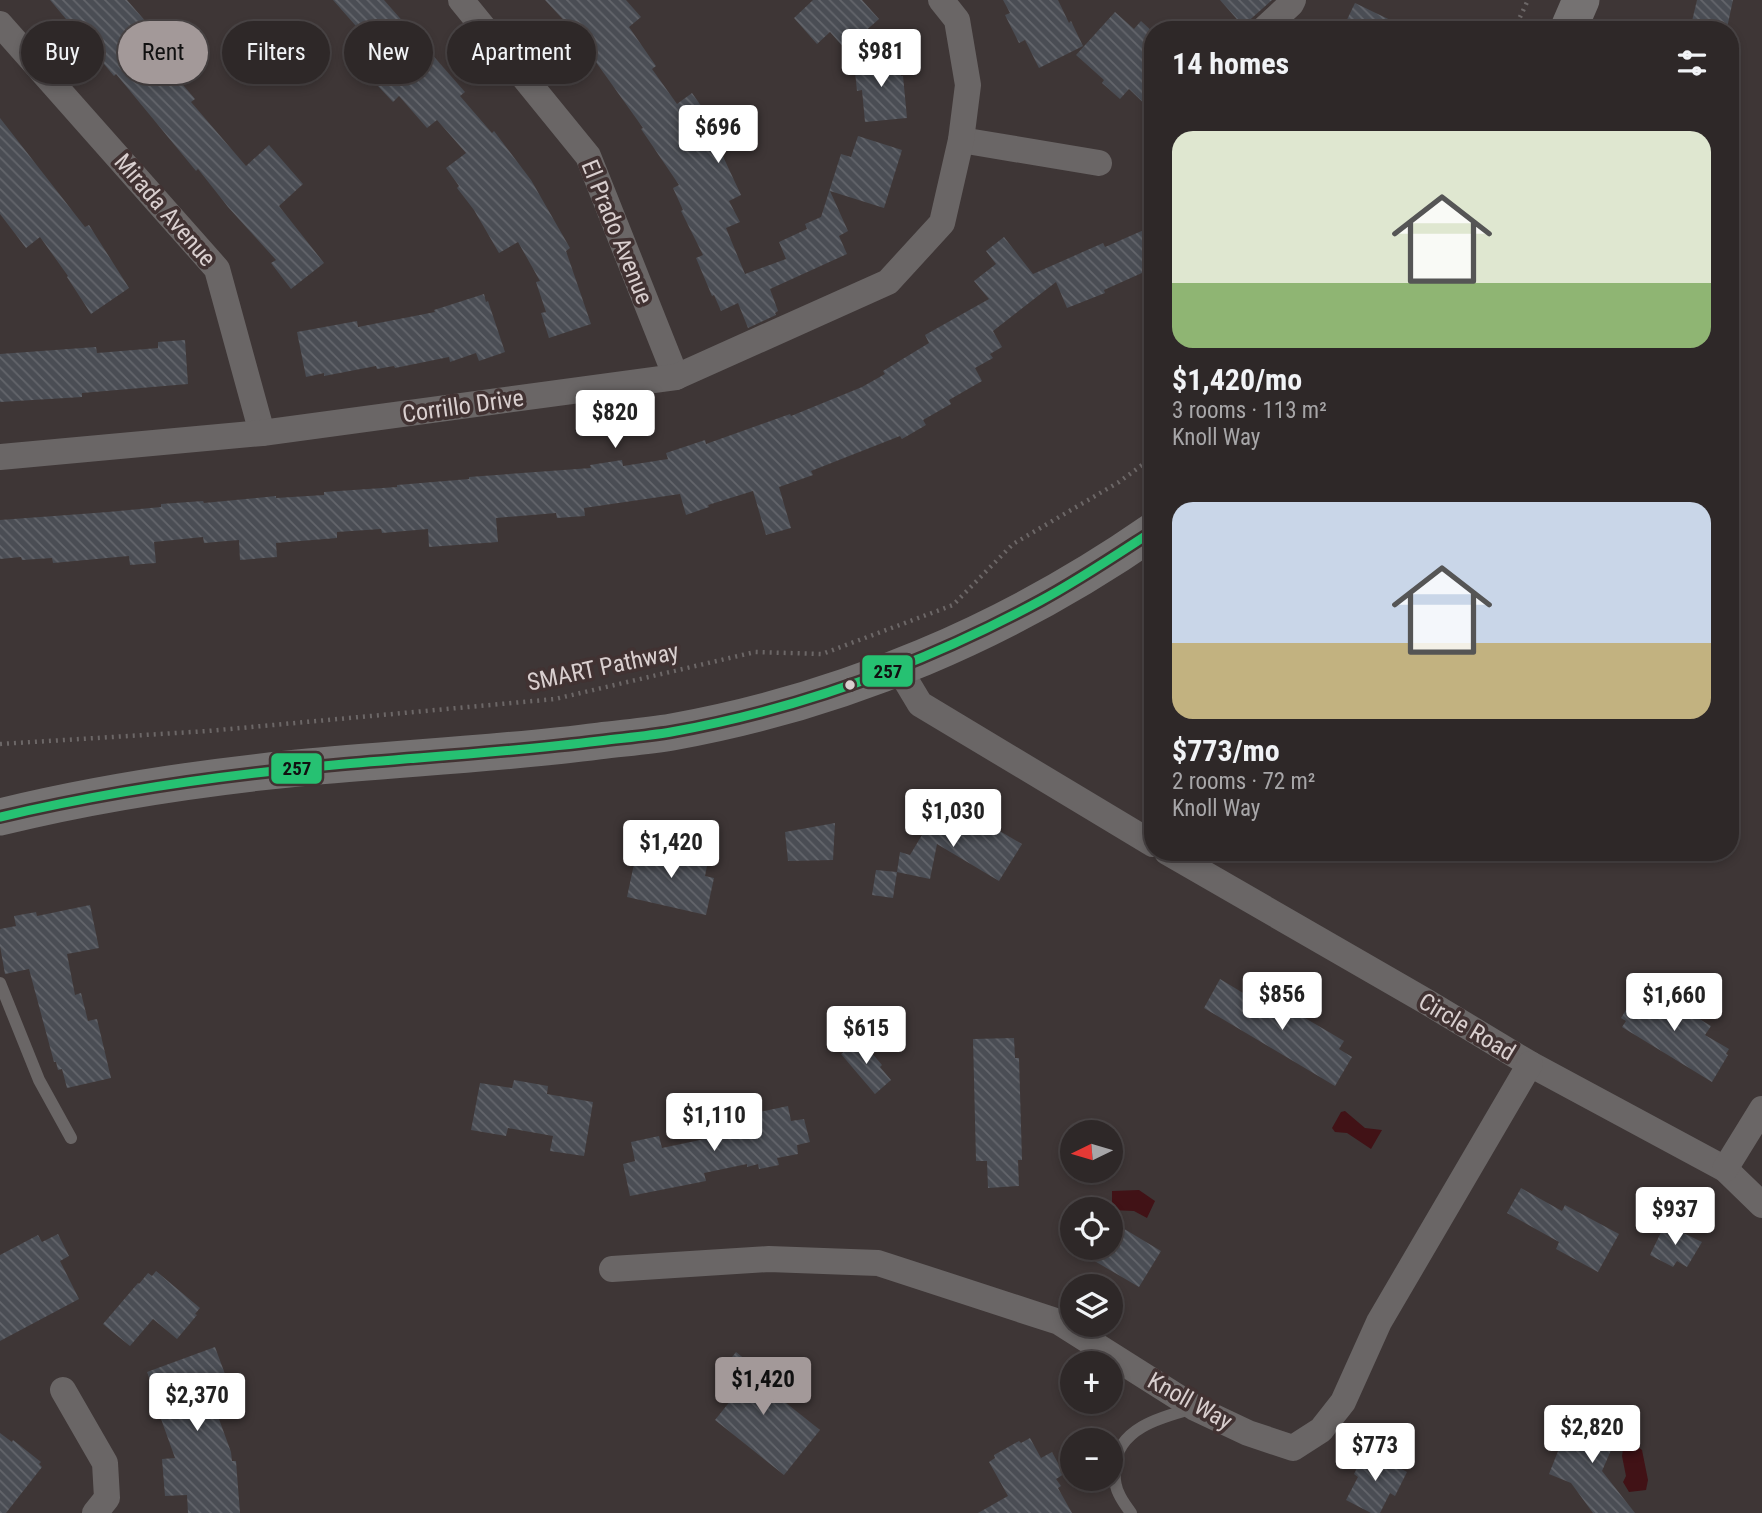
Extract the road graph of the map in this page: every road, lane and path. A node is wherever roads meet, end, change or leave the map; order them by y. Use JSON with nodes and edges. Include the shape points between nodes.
{"nodes":[{"id":1,"x":461,"y":0,"type":"edge"},
{"id":2,"x":941,"y":0,"type":"edge"},
{"id":3,"x":1293,"y":0,"type":"edge"},
{"id":4,"x":1528,"y":0,"type":"edge"},
{"id":5,"x":1581,"y":0,"type":"edge"},
{"id":6,"x":1273,"y":21,"type":"edge"},
{"id":7,"x":1518,"y":21,"type":"edge"},
{"id":8,"x":1572,"y":21,"type":"edge"},
{"id":9,"x":0,"y":24,"type":"edge"},
{"id":10,"x":961,"y":140,"type":"junction"},
{"id":11,"x":1099,"y":163,"type":"dead end"},
{"id":12,"x":676,"y":377,"type":"junction"},
{"id":13,"x":262,"y":433,"type":"junction"},
{"id":14,"x":0,"y":457,"type":"edge"},
{"id":15,"x":1144,"y":464,"type":"edge"},
{"id":16,"x":1144,"y":537,"type":"edge"},
{"id":17,"x":899,"y":669,"type":"junction"},
{"id":18,"x":0,"y":744,"type":"edge"},
{"id":19,"x":0,"y":817,"type":"edge"},
{"id":20,"x":1144,"y":839,"type":"edge"},
{"id":21,"x":1183,"y":861,"type":"edge"},
{"id":22,"x":0,"y":983,"type":"edge"},
{"id":23,"x":1530,"y":1065,"type":"junction"},
{"id":24,"x":1762,"y":1109,"type":"edge"},
{"id":25,"x":71,"y":1138,"type":"dead end"},
{"id":26,"x":1725,"y":1169,"type":"junction"},
{"id":27,"x":1762,"y":1205,"type":"edge"},
{"id":28,"x":612,"y":1269,"type":"dead end"},
{"id":29,"x":63,"y":1390,"type":"dead end"},
{"id":30,"x":1195,"y":1408,"type":"junction"},
{"id":31,"x":95,"y":1513,"type":"edge"},
{"id":32,"x":1131,"y":1513,"type":"edge"}],
"edges":[{"from":1,"to":12,"type":"street","name":"El Prado Avenue","via":[[588,156]]},
{"from":2,"to":10,"type":"street","name":"Corrillo Drive","via":[[957,20],[968,85]]},
{"from":3,"to":6,"type":"street"},
{"from":4,"to":7,"type":"path"},
{"from":5,"to":8,"type":"main road"},
{"from":9,"to":13,"type":"street","name":"Mirada Avenue","via":[[217,269]]},
{"from":10,"to":11,"type":"street"},
{"from":10,"to":12,"type":"street","name":"Corrillo Drive","via":[[942,223],[888,282]]},
{"from":12,"to":13,"type":"street","name":"Corrillo Drive"},
{"from":13,"to":14,"type":"street","name":"Corrillo Drive"},
{"from":15,"to":18,"type":"path","name":"SMART Pathway","via":[[1013,544],[953,605],[822,654],[755,652],[555,699]]},
{"from":16,"to":17,"type":"main road","via":[[1006,620]]},
{"from":17,"to":19,"type":"main road","via":[[794,704],[670,733],[180,782]]},
{"from":17,"to":20,"type":"street","via":[[920,704]]},
{"from":21,"to":23,"type":"street","name":"Circle Road"},
{"from":22,"to":25,"type":"lane","via":[[39,1080]]},
{"from":23,"to":26,"type":"street","name":"Circle Road"},
{"from":23,"to":30,"type":"street","name":"Knoll Way","via":[[1379,1322],[1343,1402],[1321,1430],[1293,1448]]},
{"from":24,"to":26,"type":"street"},
{"from":26,"to":27,"type":"street","name":"Circle Road"},
{"from":28,"to":30,"type":"street","name":"Knoll Way","via":[[769,1259],[878,1263],[1059,1322]]},
{"from":29,"to":31,"type":"street","via":[[105,1463],[107,1498]]},
{"from":30,"to":32,"type":"lane","via":[[1158,1418],[1131,1433],[1115,1457],[1118,1492]]}]}
